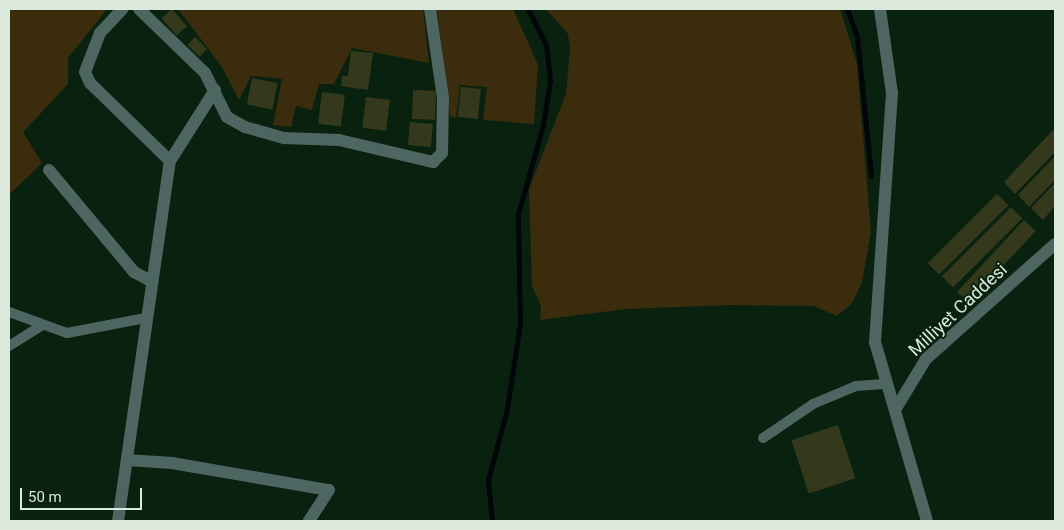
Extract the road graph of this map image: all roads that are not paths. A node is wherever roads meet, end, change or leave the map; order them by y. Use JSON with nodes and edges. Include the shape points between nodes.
{"nodes":[{"id":1,"x":122,"y":9,"type":"edge"},
{"id":2,"x":139,"y":9,"type":"edge"},
{"id":3,"x":430,"y":9,"type":"edge"},
{"id":4,"x":880,"y":9,"type":"edge"},
{"id":5,"x":214,"y":90,"type":"junction"},
{"id":6,"x":170,"y":161,"type":"junction"},
{"id":7,"x":49,"y":170,"type":"dead end"},
{"id":8,"x":1055,"y":244,"type":"edge"},
{"id":9,"x":151,"y":282,"type":"junction"},
{"id":10,"x":9,"y":312,"type":"edge"},
{"id":11,"x":146,"y":318,"type":"junction"},
{"id":12,"x":42,"y":324,"type":"junction"},
{"id":13,"x":9,"y":346,"type":"edge"},
{"id":14,"x":887,"y":384,"type":"junction"},
{"id":15,"x":894,"y":410,"type":"junction"},
{"id":16,"x":763,"y":438,"type":"dead end"},
{"id":17,"x":127,"y":460,"type":"junction"},
{"id":18,"x":118,"y":521,"type":"edge"},
{"id":19,"x":309,"y":521,"type":"edge"},
{"id":20,"x":927,"y":521,"type":"edge"}],
"edges":[{"from":1,"to":6,"type":"street","via":[[100,33],[85,72],[90,83]]},
{"from":2,"to":5,"type":"street","via":[[204,73]]},
{"from":3,"to":5,"type":"street","via":[[443,98],[442,153],[433,162],[339,140],[284,138],[245,127],[228,117]]},
{"from":4,"to":14,"type":"street","via":[[892,93],[875,342]]},
{"from":5,"to":6,"type":"street"},
{"from":6,"to":9,"type":"street"},
{"from":7,"to":9,"type":"street","via":[[134,272]]},
{"from":8,"to":15,"type":"street","name":"Milliyet Caddesi","via":[[926,359]]},
{"from":9,"to":11,"type":"street"},
{"from":10,"to":12,"type":"lane"},
{"from":11,"to":12,"type":"lane","via":[[84,333]]},
{"from":11,"to":17,"type":"street"},
{"from":12,"to":13,"type":"lane"},
{"from":14,"to":15,"type":"street"},
{"from":14,"to":16,"type":"lane","via":[[856,386],[813,404]]},
{"from":15,"to":20,"type":"street"},
{"from":17,"to":18,"type":"street"},
{"from":17,"to":19,"type":"street","via":[[172,463],[329,490]]}]}
